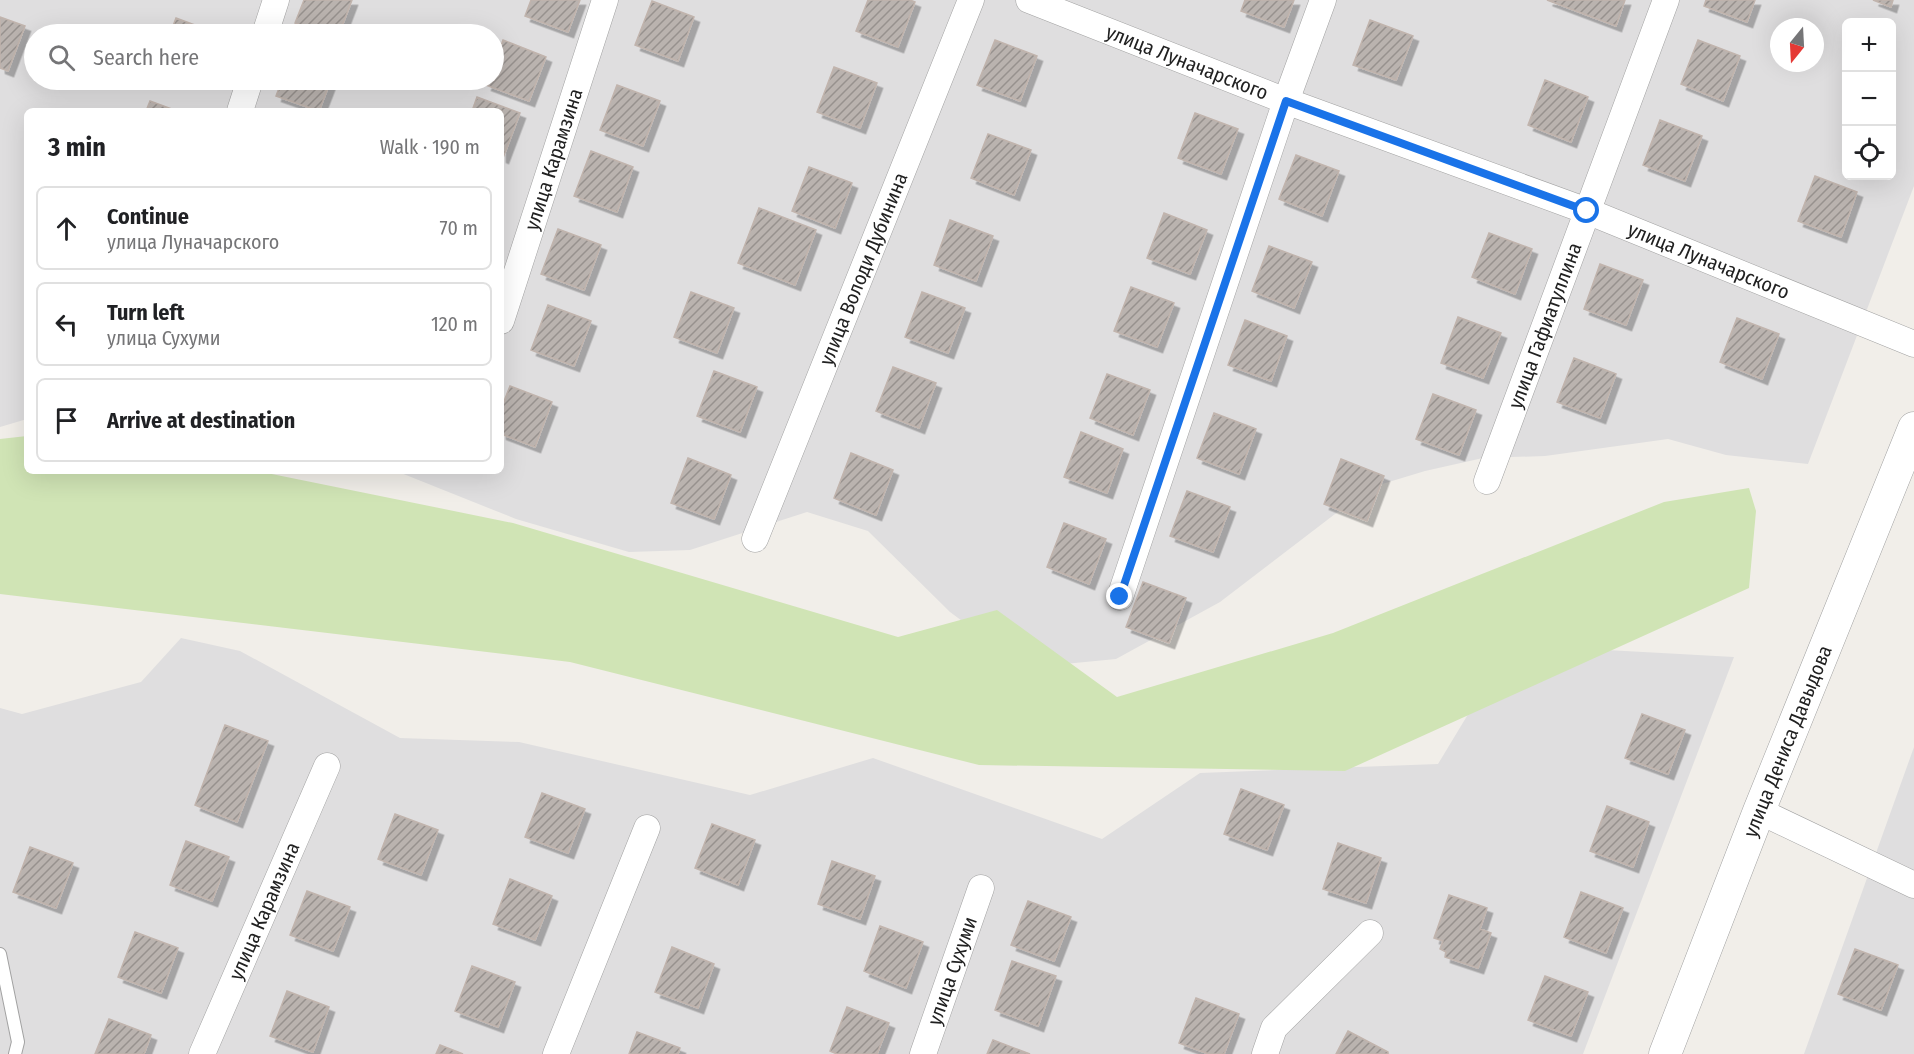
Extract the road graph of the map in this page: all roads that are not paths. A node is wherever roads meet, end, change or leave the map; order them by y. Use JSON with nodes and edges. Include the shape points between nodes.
{"nodes":[{"id":1,"x":276,"y":0,"type":"edge"},
{"id":2,"x":605,"y":0,"type":"edge"},
{"id":3,"x":971,"y":0,"type":"edge"},
{"id":4,"x":1029,"y":0,"type":"edge"},
{"id":5,"x":1323,"y":0,"type":"edge"},
{"id":6,"x":1666,"y":0,"type":"edge"},
{"id":7,"x":268,"y":24,"type":"edge"},
{"id":8,"x":247,"y":90,"type":"edge"},
{"id":9,"x":1286,"y":101,"type":"junction"},
{"id":10,"x":241,"y":108,"type":"edge"},
{"id":11,"x":1587,"y":211,"type":"junction"},
{"id":12,"x":504,"y":312,"type":"edge"},
{"id":13,"x":1914,"y":344,"type":"edge"},
{"id":14,"x":1914,"y":428,"type":"edge"},
{"id":15,"x":1487,"y":481,"type":"dead end"},
{"id":16,"x":755,"y":539,"type":"dead end"},
{"id":17,"x":1120,"y":597,"type":"dead end"},
{"id":18,"x":327,"y":766,"type":"dead end"},
{"id":19,"x":1759,"y":811,"type":"junction"},
{"id":20,"x":646,"y":828,"type":"dead end"},
{"id":21,"x":1914,"y":885,"type":"edge"},
{"id":22,"x":981,"y":888,"type":"dead end"},
{"id":23,"x":1370,"y":933,"type":"dead end"},
{"id":24,"x":0,"y":954,"type":"edge"},
{"id":25,"x":15,"y":1054,"type":"edge"},
{"id":26,"x":202,"y":1054,"type":"edge"},
{"id":27,"x":556,"y":1054,"type":"edge"},
{"id":28,"x":924,"y":1054,"type":"edge"},
{"id":29,"x":1265,"y":1054,"type":"edge"},
{"id":30,"x":1665,"y":1054,"type":"edge"}],
"edges":[{"from":1,"to":7,"type":"street"},
{"from":2,"to":12,"type":"street","name":"улица Карамзина"},
{"from":3,"to":16,"type":"street","name":"улица Володи Дубинина"},
{"from":4,"to":9,"type":"street","name":"улица Луначарского"},
{"from":5,"to":9,"type":"street"},
{"from":6,"to":11,"type":"street","name":"улица Гафиатуллина"},
{"from":8,"to":10,"type":"street"},
{"from":9,"to":11,"type":"street","name":"улица Луначарского"},
{"from":9,"to":17,"type":"street"},
{"from":11,"to":13,"type":"street","name":"улица Луначарского"},
{"from":11,"to":15,"type":"street","name":"улица Гафиатуллина"},
{"from":14,"to":19,"type":"street","name":"улица Дениса Давыдова"},
{"from":18,"to":26,"type":"street","name":"улица Карамзина"},
{"from":19,"to":21,"type":"street"},
{"from":19,"to":30,"type":"street","name":"улица Дениса Давыдова"},
{"from":20,"to":27,"type":"street"},
{"from":22,"to":28,"type":"street","name":"улица Сухуми"},
{"from":23,"to":29,"type":"street","via":[[1274,1028]]},
{"from":24,"to":25,"type":"lane","via":[[18,1042]]}]}
